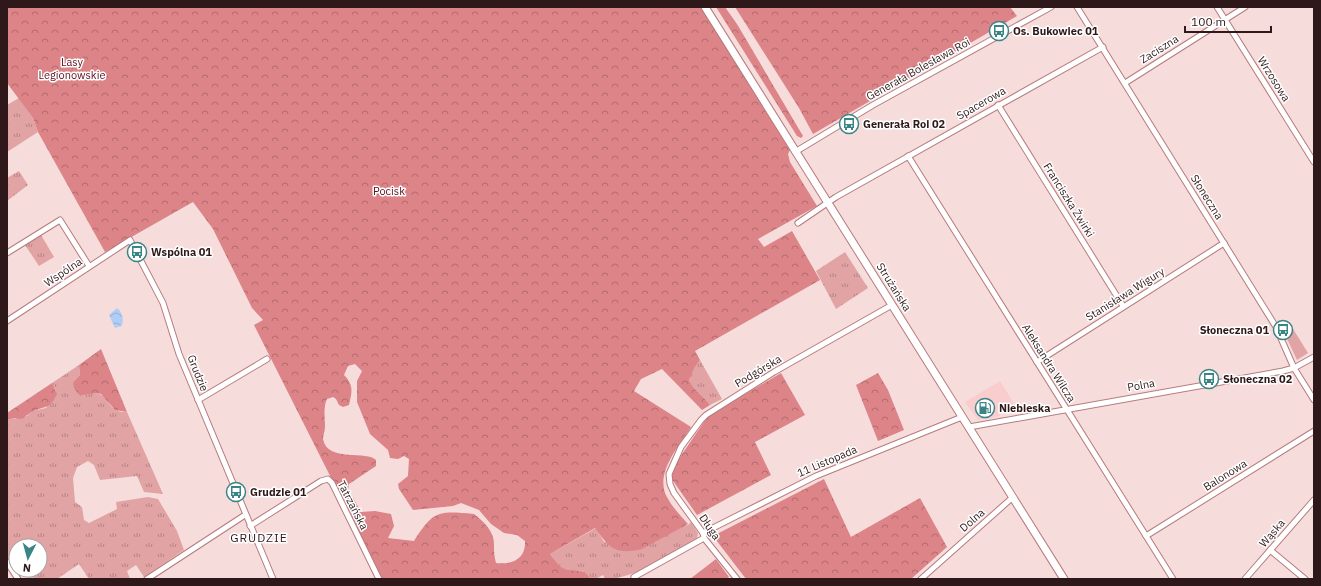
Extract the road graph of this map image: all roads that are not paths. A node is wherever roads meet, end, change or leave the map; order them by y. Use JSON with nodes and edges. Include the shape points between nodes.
{"nodes":[{"id":1,"x":705,"y":7,"type":"edge"},
{"id":2,"x":1051,"y":7,"type":"edge"},
{"id":3,"x":1078,"y":7,"type":"edge"},
{"id":4,"x":1217,"y":7,"type":"edge"},
{"id":5,"x":1245,"y":7,"type":"edge"},
{"id":6,"x":1225,"y":19,"type":"junction"},
{"id":7,"x":1103,"y":47,"type":"junction"},
{"id":8,"x":1125,"y":83,"type":"junction"},
{"id":9,"x":998,"y":105,"type":"junction"},
{"id":10,"x":796,"y":152,"type":"junction"},
{"id":11,"x":908,"y":156,"type":"junction"},
{"id":12,"x":1314,"y":162,"type":"edge"},
{"id":13,"x":828,"y":202,"type":"junction"},
{"id":14,"x":798,"y":223,"type":"dead end"},
{"id":15,"x":130,"y":240,"type":"joint"},
{"id":16,"x":1224,"y":243,"type":"junction"},
{"id":17,"x":7,"y":253,"type":"edge"},
{"id":18,"x":89,"y":266,"type":"junction"},
{"id":19,"x":892,"y":305,"type":"junction"},
{"id":20,"x":1123,"y":306,"type":"junction"},
{"id":21,"x":7,"y":321,"type":"edge"},
{"id":22,"x":1314,"y":357,"type":"edge"},
{"id":23,"x":268,"y":359,"type":"dead end"},
{"id":24,"x":1037,"y":362,"type":"junction"},
{"id":25,"x":1294,"y":368,"type":"junction"},
{"id":26,"x":198,"y":400,"type":"junction"},
{"id":27,"x":1314,"y":400,"type":"edge"},
{"id":28,"x":1066,"y":409,"type":"junction"},
{"id":29,"x":962,"y":417,"type":"junction"},
{"id":30,"x":969,"y":427,"type":"junction"},
{"id":31,"x":1314,"y":431,"type":"edge"},
{"id":32,"x":670,"y":484,"type":"joint"},
{"id":33,"x":1013,"y":497,"type":"junction"},
{"id":34,"x":1313,"y":502,"type":"edge"},
{"id":35,"x":245,"y":515,"type":"junction"},
{"id":36,"x":250,"y":526,"type":"junction"},
{"id":37,"x":704,"y":535,"type":"junction"},
{"id":38,"x":1146,"y":536,"type":"junction"},
{"id":39,"x":1270,"y":550,"type":"junction"},
{"id":40,"x":634,"y":577,"type":"dead end"},
{"id":41,"x":147,"y":579,"type":"edge"},
{"id":42,"x":273,"y":579,"type":"edge"},
{"id":43,"x":379,"y":579,"type":"edge"},
{"id":44,"x":737,"y":579,"type":"edge"},
{"id":45,"x":921,"y":579,"type":"edge"},
{"id":46,"x":1064,"y":579,"type":"edge"},
{"id":47,"x":1173,"y":579,"type":"edge"},
{"id":48,"x":1245,"y":579,"type":"edge"},
{"id":49,"x":1305,"y":579,"type":"edge"}],
"edges":[{"from":1,"to":10,"type":"main road","name":"Strużańska"},
{"from":2,"to":10,"type":"street","name":"Generała Bolesława Roi","via":[[873,105]]},
{"from":3,"to":7,"type":"street","name":"Słoneczna"},
{"from":4,"to":6,"type":"street","name":"Wrzosowa"},
{"from":5,"to":6,"type":"street","name":"Zaciszna"},
{"from":6,"to":8,"type":"street","name":"Zaciszna"},
{"from":6,"to":12,"type":"street","name":"Wrzosowa"},
{"from":7,"to":8,"type":"street","name":"Słoneczna"},
{"from":7,"to":9,"type":"street","name":"Spacerowa"},
{"from":8,"to":16,"type":"street","name":"Słoneczna"},
{"from":9,"to":11,"type":"street","name":"Spacerowa"},
{"from":9,"to":20,"type":"street","name":"Franciszka Żwirki"},
{"from":10,"to":13,"type":"main road","name":"Strużańska"},
{"from":11,"to":13,"type":"street","name":"Spacerowa"},
{"from":11,"to":24,"type":"street","name":"Aleksandra Wilcza"},
{"from":13,"to":14,"type":"street","name":"Spacerowa"},
{"from":13,"to":19,"type":"main road","name":"Strużańska"},
{"from":15,"to":18,"type":"street","name":"Wspólna"},
{"from":15,"to":26,"type":"street","name":"Grudzie","via":[[163,303],[179,354]]},
{"from":16,"to":20,"type":"street","name":"Stanisława Wigury"},
{"from":16,"to":25,"type":"street","name":"Słoneczna","via":[[1279,331]]},
{"from":17,"to":18,"type":"street","via":[[60,220]]},
{"from":18,"to":21,"type":"street","name":"Wspólna"},
{"from":19,"to":29,"type":"main road","name":"Strużańska"},
{"from":19,"to":32,"type":"street","name":"Podgórska","via":[[774,372],[706,415],[674,460],[669,474]]},
{"from":20,"to":24,"type":"street","name":"Stanisława Wigury"},
{"from":22,"to":25,"type":"street","name":"Polna"},
{"from":23,"to":26,"type":"street"},
{"from":24,"to":28,"type":"street","name":"Aleksandra Wilcza"},
{"from":25,"to":27,"type":"street","name":"Słoneczna"},
{"from":25,"to":28,"type":"street","name":"Polna"},
{"from":26,"to":35,"type":"street","name":"Grudzie"},
{"from":28,"to":30,"type":"street","name":"Polna"},
{"from":28,"to":38,"type":"street","name":"Aleksandra Wilcza"},
{"from":29,"to":30,"type":"main road","name":"Strużańska"},
{"from":29,"to":37,"type":"street","name":"11 Listopada","via":[[816,476]]},
{"from":30,"to":33,"type":"main road","name":"Strużańska"},
{"from":31,"to":38,"type":"street","name":"Balonowa"},
{"from":32,"to":37,"type":"street","name":"Długa"},
{"from":33,"to":45,"type":"street","name":"Dolna"},
{"from":33,"to":46,"type":"main road","name":"Strużańska"},
{"from":34,"to":39,"type":"street","name":"Wąska"},
{"from":35,"to":36,"type":"street","name":"Grudzie"},
{"from":35,"to":41,"type":"street"},
{"from":36,"to":42,"type":"street","name":"Grudzie"},
{"from":36,"to":43,"type":"street","name":"Tatrzańska","via":[[328,479]]},
{"from":37,"to":40,"type":"street","name":"11 Listopada"},
{"from":37,"to":44,"type":"street","name":"Długa"},
{"from":38,"to":47,"type":"street","name":"Aleksandra Wilcza"},
{"from":39,"to":48,"type":"street","name":"Wąska"},
{"from":39,"to":49,"type":"street"}]}
